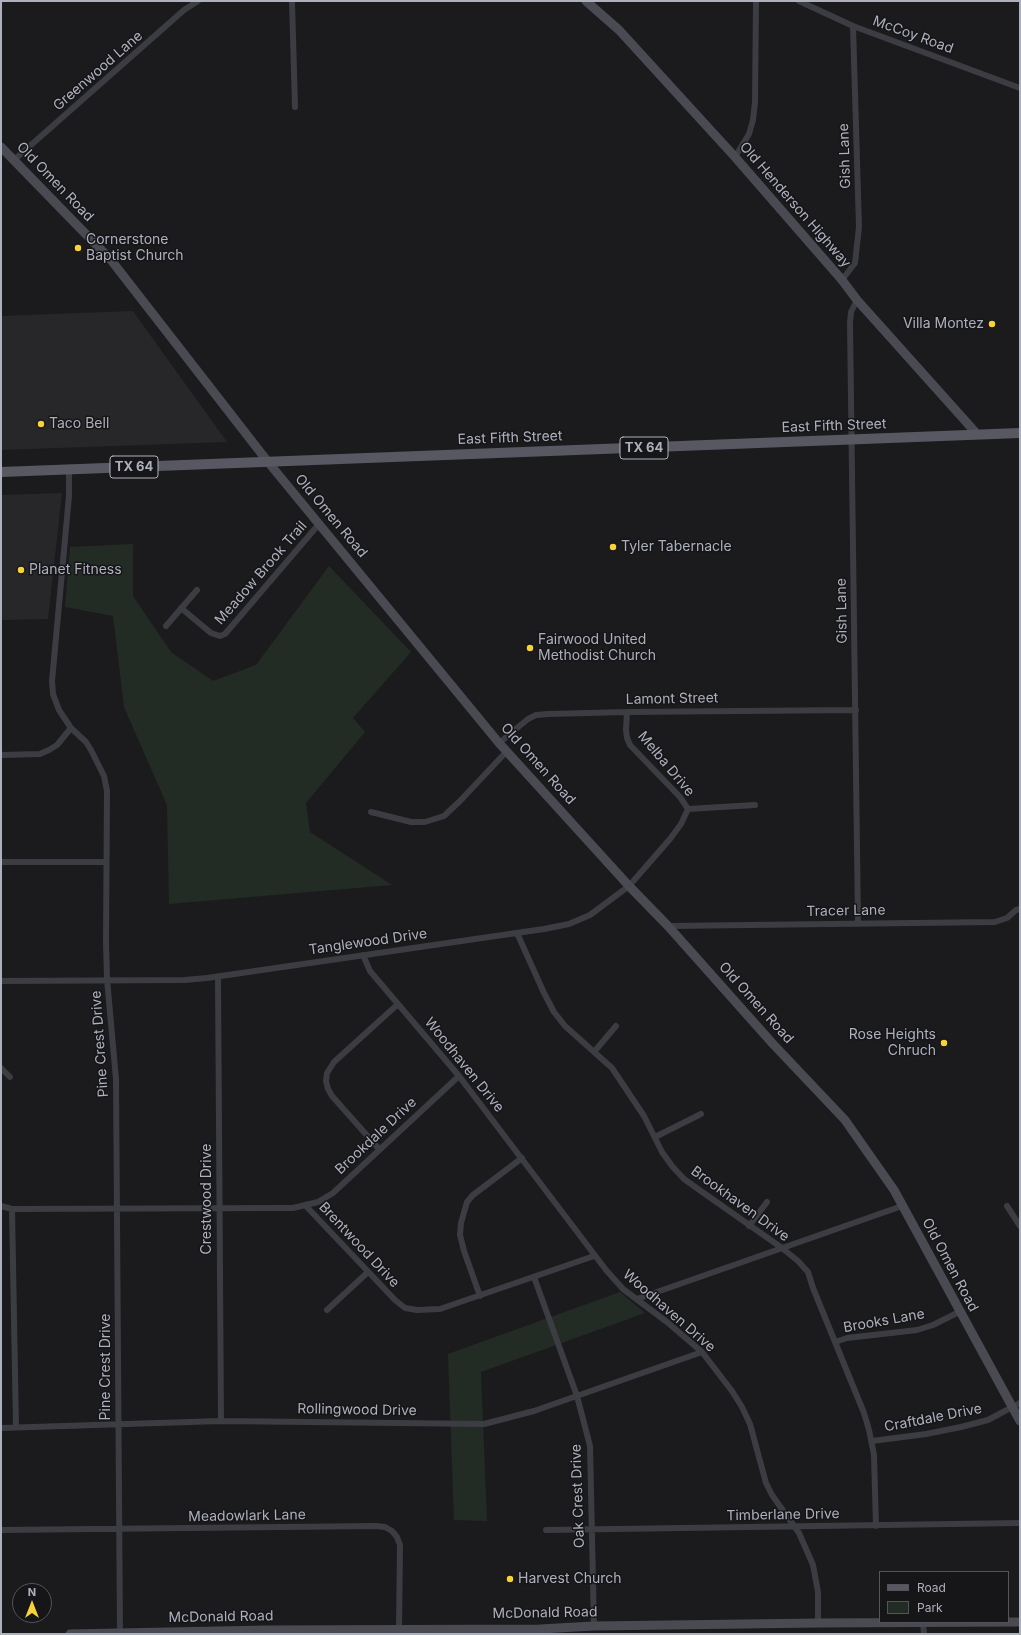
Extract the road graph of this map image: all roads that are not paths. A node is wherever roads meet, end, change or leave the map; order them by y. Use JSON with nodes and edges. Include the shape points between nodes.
{"nodes":[{"id":1,"x":198,"y":1,"type":"edge"},
{"id":2,"x":292,"y":1,"type":"edge"},
{"id":3,"x":586,"y":1,"type":"edge"},
{"id":4,"x":756,"y":1,"type":"edge"},
{"id":5,"x":799,"y":1,"type":"edge"},
{"id":6,"x":853,"y":26,"type":"junction"},
{"id":7,"x":1020,"y":88,"type":"edge"},
{"id":8,"x":295,"y":107,"type":"dead end"},
{"id":9,"x":1,"y":147,"type":"edge"},
{"id":10,"x":735,"y":157,"type":"junction"},
{"id":11,"x":14,"y":160,"type":"junction"},
{"id":12,"x":842,"y":280,"type":"junction"},
{"id":13,"x":856,"y":300,"type":"junction"},
{"id":14,"x":1020,"y":433,"type":"edge"},
{"id":15,"x":977,"y":434,"type":"junction"},
{"id":16,"x":851,"y":439,"type":"junction"},
{"id":17,"x":268,"y":462,"type":"junction"},
{"id":18,"x":69,"y":470,"type":"junction"},
{"id":19,"x":1,"y":472,"type":"edge"},
{"id":20,"x":320,"y":524,"type":"junction"},
{"id":21,"x":196,"y":590,"type":"dead end"},
{"id":22,"x":182,"y":608,"type":"junction"},
{"id":23,"x":166,"y":626,"type":"dead end"},
{"id":24,"x":856,"y":710,"type":"junction"},
{"id":25,"x":627,"y":712,"type":"junction"},
{"id":26,"x":71,"y":728,"type":"junction"},
{"id":27,"x":499,"y":743,"type":"junction"},
{"id":28,"x":507,"y":751,"type":"junction"},
{"id":29,"x":1,"y":755,"type":"edge"},
{"id":30,"x":755,"y":805,"type":"dead end"},
{"id":31,"x":688,"y":809,"type":"junction"},
{"id":32,"x":371,"y":812,"type":"dead end"},
{"id":33,"x":1,"y":862,"type":"edge"},
{"id":34,"x":106,"y":862,"type":"junction"},
{"id":35,"x":629,"y":886,"type":"junction"},
{"id":36,"x":1020,"y":909,"type":"edge"},
{"id":37,"x":858,"y":922,"type":"junction"},
{"id":38,"x":668,"y":926,"type":"junction"},
{"id":39,"x":517,"y":933,"type":"junction"},
{"id":40,"x":363,"y":955,"type":"junction"},
{"id":41,"x":218,"y":977,"type":"junction"},
{"id":42,"x":107,"y":979,"type":"junction"},
{"id":43,"x":1,"y":981,"type":"edge"},
{"id":44,"x":398,"y":1004,"type":"junction"},
{"id":45,"x":616,"y":1026,"type":"dead end"},
{"id":46,"x":594,"y":1052,"type":"junction"},
{"id":47,"x":1,"y":1068,"type":"edge"},
{"id":48,"x":459,"y":1076,"type":"junction"},
{"id":49,"x":10,"y":1077,"type":"dead end"},
{"id":50,"x":700,"y":1114,"type":"dead end"},
{"id":51,"x":655,"y":1137,"type":"junction"},
{"id":52,"x":379,"y":1149,"type":"junction"},
{"id":53,"x":522,"y":1158,"type":"junction"},
{"id":54,"x":766,"y":1202,"type":"dead end"},
{"id":55,"x":305,"y":1205,"type":"junction"},
{"id":56,"x":1,"y":1206,"type":"edge"},
{"id":57,"x":902,"y":1206,"type":"junction"},
{"id":58,"x":1007,"y":1206,"type":"dead end"},
{"id":59,"x":219,"y":1208,"type":"junction"},
{"id":60,"x":12,"y":1209,"type":"junction"},
{"id":61,"x":117,"y":1209,"type":"junction"},
{"id":62,"x":749,"y":1226,"type":"junction"},
{"id":63,"x":1020,"y":1226,"type":"edge"},
{"id":64,"x":782,"y":1248,"type":"junction"},
{"id":65,"x":594,"y":1256,"type":"junction"},
{"id":66,"x":368,"y":1272,"type":"junction"},
{"id":67,"x":534,"y":1277,"type":"junction"},
{"id":68,"x":480,"y":1296,"type":"junction"},
{"id":69,"x":637,"y":1299,"type":"junction"},
{"id":70,"x":327,"y":1310,"type":"dead end"},
{"id":71,"x":959,"y":1312,"type":"junction"},
{"id":72,"x":835,"y":1342,"type":"junction"},
{"id":73,"x":702,"y":1352,"type":"junction"},
{"id":74,"x":577,"y":1396,"type":"junction"},
{"id":75,"x":1016,"y":1406,"type":"edge"},
{"id":76,"x":221,"y":1421,"type":"junction"},
{"id":77,"x":1020,"y":1421,"type":"edge"},
{"id":78,"x":118,"y":1425,"type":"junction"},
{"id":79,"x":16,"y":1427,"type":"junction"},
{"id":80,"x":1,"y":1428,"type":"edge"},
{"id":81,"x":872,"y":1441,"type":"junction"},
{"id":82,"x":1020,"y":1524,"type":"edge"},
{"id":83,"x":794,"y":1526,"type":"junction"},
{"id":84,"x":876,"y":1526,"type":"junction"},
{"id":85,"x":119,"y":1529,"type":"junction"},
{"id":86,"x":591,"y":1529,"type":"junction"},
{"id":87,"x":1,"y":1530,"type":"edge"},
{"id":88,"x":546,"y":1530,"type":"dead end"},
{"id":89,"x":1009,"y":1622,"type":"edge"},
{"id":90,"x":1020,"y":1622,"type":"edge"},
{"id":91,"x":818,"y":1623,"type":"junction"},
{"id":92,"x":923,"y":1623,"type":"joint"},
{"id":93,"x":594,"y":1626,"type":"junction"},
{"id":94,"x":399,"y":1629,"type":"junction"},
{"id":95,"x":540,"y":1631,"type":"edge"},
{"id":96,"x":266,"y":1632,"type":"edge"},
{"id":97,"x":365,"y":1632,"type":"edge"},
{"id":98,"x":70,"y":1634,"type":"edge"},
{"id":99,"x":120,"y":1634,"type":"edge"},
{"id":100,"x":924,"y":1634,"type":"edge"}],
"edges":[{"from":1,"to":11,"type":"street","name":"Greenwood Lane","via":[[184,10]]},
{"from":2,"to":8,"type":"street"},
{"from":3,"to":10,"type":"street","name":"Old Henderson Highway","via":[[619,30]]},
{"from":4,"to":10,"type":"street","via":[[753,120],[749,134]]},
{"from":5,"to":6,"type":"street","name":"McCoy Road"},
{"from":6,"to":7,"type":"street","name":"McCoy Road"},
{"from":6,"to":12,"type":"street","name":"Gish Lane","via":[[859,227],[855,263]]},
{"from":9,"to":11,"type":"street","name":"Old Omen Road"},
{"from":10,"to":12,"type":"street","name":"Old Henderson Highway"},
{"from":11,"to":17,"type":"street","name":"Old Omen Road","via":[[111,260]]},
{"from":12,"to":13,"type":"street","name":"Old Henderson Highway"},
{"from":13,"to":15,"type":"street","name":"Old Henderson Highway"},
{"from":13,"to":16,"type":"street","name":"Gish Lane","via":[[850,323]]},
{"from":14,"to":15,"type":"main road","name":"East Fifth Street","number":"TX 64"},
{"from":15,"to":16,"type":"main road","name":"East Fifth Street","number":"TX 64"},
{"from":16,"to":17,"type":"main road","name":"East Fifth Street","number":"TX 64"},
{"from":16,"to":24,"type":"street","name":"Gish Lane"},
{"from":17,"to":18,"type":"main road","name":"East Fifth Street","number":"TX 64"},
{"from":17,"to":20,"type":"street","name":"Old Omen Road"},
{"from":18,"to":19,"type":"main road","name":"East Fifth Street","number":"TX 64"},
{"from":18,"to":26,"type":"street","name":"Pine Crest Drive","via":[[69,496],[52,675],[55,700]]},
{"from":20,"to":22,"type":"street","name":"Meadow Brook Trail","via":[[225,634],[220,636],[211,633]]},
{"from":20,"to":27,"type":"street","name":"Old Omen Road"},
{"from":21,"to":22,"type":"street"},
{"from":22,"to":23,"type":"street"},
{"from":24,"to":25,"type":"street","name":"Lamont Street"},
{"from":24,"to":37,"type":"street","name":"Gish Lane"},
{"from":25,"to":27,"type":"street","name":"Lamont Street","via":[[536,715]]},
{"from":25,"to":31,"type":"street","name":"Melba Drive","via":[[626,730],[630,745],[680,797]]},
{"from":26,"to":29,"type":"street","via":[[57,744],[40,754]]},
{"from":26,"to":34,"type":"street","name":"Pine Crest Drive","via":[[86,742],[106,782]]},
{"from":27,"to":28,"type":"street","name":"Old Omen Road"},
{"from":28,"to":32,"type":"street","via":[[444,816],[425,822],[411,822]]},
{"from":28,"to":35,"type":"street","name":"Old Omen Road"},
{"from":30,"to":31,"type":"street"},
{"from":31,"to":35,"type":"street","name":"Tanglewood Drive","via":[[670,839]]},
{"from":33,"to":34,"type":"street"},
{"from":34,"to":42,"type":"street","name":"Pine Crest Drive"},
{"from":35,"to":38,"type":"street","name":"Old Omen Road"},
{"from":35,"to":39,"type":"street","name":"Tanglewood Drive","via":[[590,914],[569,924]]},
{"from":36,"to":37,"type":"street","name":"Tracer Lane","via":[[995,922]]},
{"from":37,"to":38,"type":"street","name":"Tracer Lane"},
{"from":38,"to":57,"type":"street","name":"Old Omen Road","via":[[845,1120],[894,1190]]},
{"from":39,"to":40,"type":"street","name":"Tanglewood Drive"},
{"from":39,"to":46,"type":"street","name":"Brookhaven Drive","via":[[554,1012],[565,1026]]},
{"from":40,"to":41,"type":"street","name":"Tanglewood Drive"},
{"from":40,"to":44,"type":"street","name":"Woodhaven Drive","via":[[370,971]]},
{"from":41,"to":42,"type":"street","name":"Tanglewood Drive","via":[[184,980]]},
{"from":41,"to":59,"type":"street","name":"Crestwood Drive"},
{"from":42,"to":43,"type":"street","name":"Tanglewood Drive"},
{"from":42,"to":61,"type":"street","name":"Pine Crest Drive","via":[[116,1079]]},
{"from":44,"to":48,"type":"street","name":"Woodhaven Drive"},
{"from":44,"to":52,"type":"street","via":[[334,1062],[327,1073],[326,1081],[332,1096]]},
{"from":45,"to":46,"type":"street"},
{"from":46,"to":51,"type":"street","name":"Brookhaven Drive","via":[[612,1068]]},
{"from":47,"to":49,"type":"street"},
{"from":48,"to":52,"type":"street","name":"Brookdale Drive"},
{"from":48,"to":53,"type":"street","name":"Woodhaven Drive"},
{"from":50,"to":51,"type":"street"},
{"from":51,"to":62,"type":"street","name":"Brookhaven Drive","via":[[662,1152],[684,1179]]},
{"from":52,"to":55,"type":"street","name":"Brookdale Drive","via":[[333,1193],[318,1202]]},
{"from":53,"to":65,"type":"street","name":"Woodhaven Drive"},
{"from":53,"to":68,"type":"street","via":[[473,1195],[467,1202],[460,1223],[464,1251]]},
{"from":54,"to":62,"type":"street"},
{"from":55,"to":59,"type":"street","name":"Brentwood Drive","via":[[287,1208]]},
{"from":55,"to":66,"type":"street","name":"Brentwood Drive"},
{"from":56,"to":60,"type":"street","name":"Brentwood Drive"},
{"from":57,"to":64,"type":"street"},
{"from":57,"to":71,"type":"street","name":"Old Omen Road"},
{"from":58,"to":63,"type":"street"},
{"from":59,"to":61,"type":"street","name":"Brentwood Drive"},
{"from":59,"to":76,"type":"street","name":"Crestwood Drive"},
{"from":60,"to":61,"type":"street","name":"Brentwood Drive"},
{"from":60,"to":79,"type":"street"},
{"from":61,"to":78,"type":"street","name":"Pine Crest Drive"},
{"from":62,"to":64,"type":"street","name":"Brookhaven Drive"},
{"from":64,"to":69,"type":"street"},
{"from":64,"to":72,"type":"street","name":"Brookhaven Drive","via":[[808,1272]]},
{"from":65,"to":67,"type":"street","name":"Brentwood Drive"},
{"from":65,"to":69,"type":"street","name":"Woodhaven Drive","via":[[623,1289]]},
{"from":66,"to":68,"type":"street","name":"Brentwood Drive","via":[[405,1308],[429,1311]]},
{"from":66,"to":70,"type":"street"},
{"from":67,"to":68,"type":"street","name":"Brentwood Drive"},
{"from":67,"to":74,"type":"street","name":"Oak Crest Drive"},
{"from":69,"to":73,"type":"street","name":"Woodhaven Drive"},
{"from":71,"to":72,"type":"street","name":"Brooks Lane","via":[[917,1330],[846,1338]]},
{"from":71,"to":75,"type":"street","name":"Old Omen Road"},
{"from":72,"to":81,"type":"street","name":"Brookhaven Drive","via":[[864,1413]]},
{"from":73,"to":74,"type":"street","name":"Rollingwood Drive"},
{"from":73,"to":83,"type":"street","name":"Woodhaven Drive","via":[[742,1407],[750,1424],[766,1483]]},
{"from":74,"to":76,"type":"street","name":"Rollingwood Drive","via":[[513,1418],[484,1424]]},
{"from":74,"to":86,"type":"street","name":"Oak Crest Drive","via":[[590,1446]]},
{"from":75,"to":77,"type":"street","name":"Old Omen Road"},
{"from":75,"to":81,"type":"street","name":"Craftdale Drive","via":[[988,1420],[961,1427]]},
{"from":76,"to":78,"type":"street","name":"Rollingwood Drive"},
{"from":78,"to":79,"type":"street","name":"Rollingwood Drive"},
{"from":78,"to":85,"type":"street","name":"Pine Crest Drive"},
{"from":79,"to":80,"type":"street","name":"Rollingwood Drive"},
{"from":81,"to":84,"type":"street","name":"Brookhaven Drive"},
{"from":82,"to":84,"type":"street","name":"Timberlane Drive"},
{"from":83,"to":84,"type":"street","name":"Timberlane Drive"},
{"from":83,"to":86,"type":"street","name":"Timberlane Drive"},
{"from":83,"to":91,"type":"street","name":"Woodhaven Drive","via":[[813,1564],[818,1592]]},
{"from":85,"to":87,"type":"street","name":"Meadowlark Lane"},
{"from":85,"to":94,"type":"street","name":"Meadowlark Lane","via":[[385,1527],[392,1531],[400,1545]]},
{"from":85,"to":99,"type":"street","name":"Pine Crest Drive"},
{"from":86,"to":88,"type":"street","name":"Timberlane Drive"},
{"from":86,"to":93,"type":"street","name":"Oak Crest Drive"},
{"from":89,"to":90,"type":"street","name":"McDonald Road"},
{"from":91,"to":92,"type":"street","name":"McDonald Road"},
{"from":91,"to":93,"type":"street","name":"McDonald Road"},
{"from":92,"to":100,"type":"street"},
{"from":93,"to":95,"type":"street","name":"McDonald Road"},
{"from":94,"to":95,"type":"street","name":"McDonald Road"},
{"from":94,"to":97,"type":"street","name":"McDonald Road"},
{"from":96,"to":97,"type":"street","name":"McDonald Road"},
{"from":96,"to":99,"type":"street","name":"McDonald Road"},
{"from":98,"to":99,"type":"street","name":"McDonald Road"}]}
